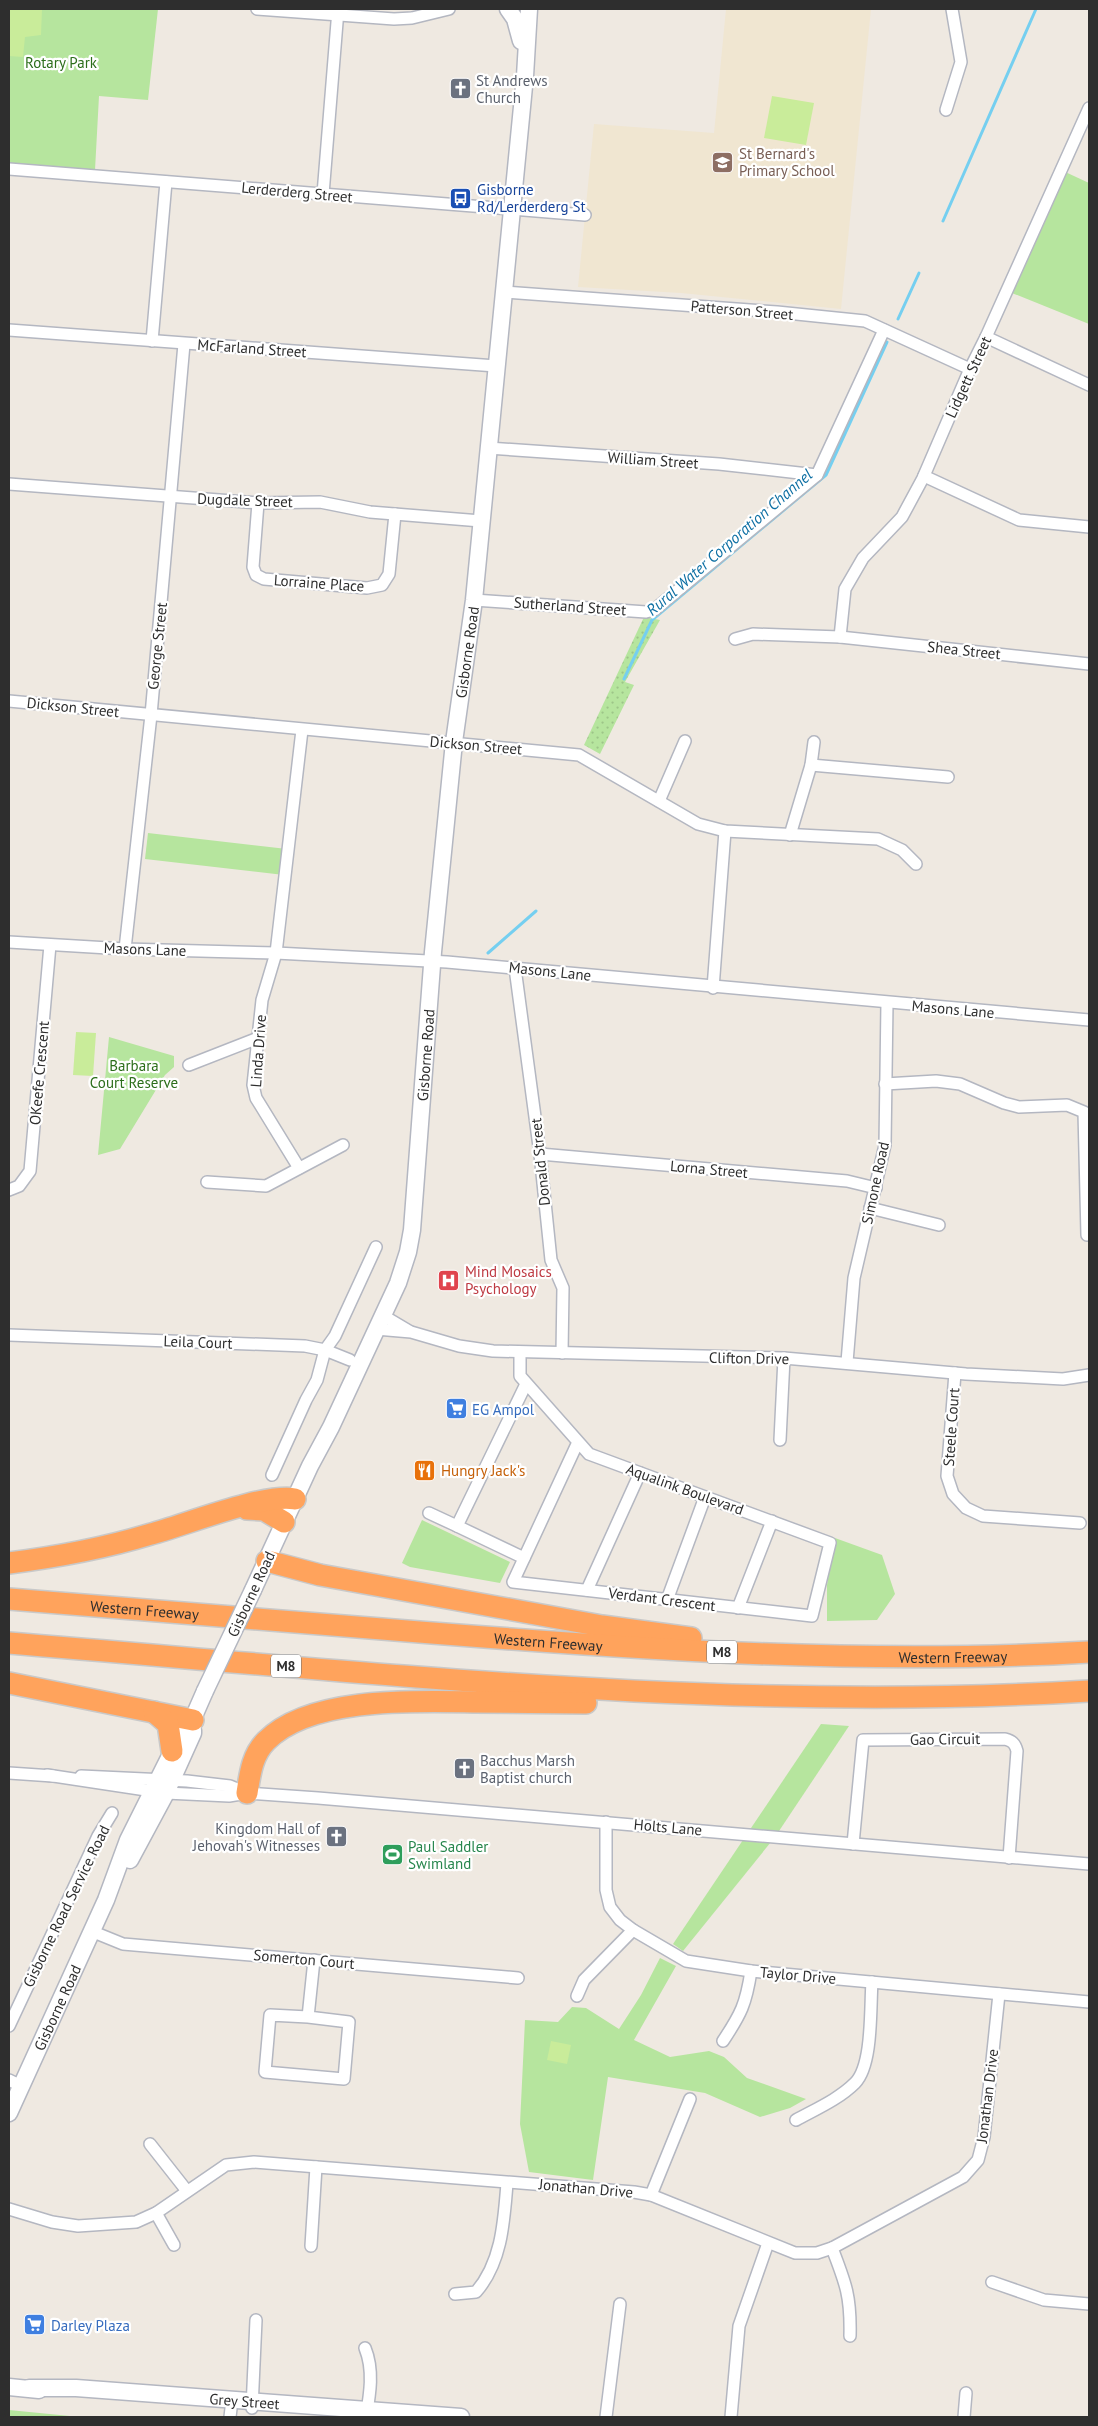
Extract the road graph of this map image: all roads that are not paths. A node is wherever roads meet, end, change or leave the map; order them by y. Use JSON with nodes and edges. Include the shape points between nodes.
{"nodes":[{"id":1,"x":257,"y":9,"type":"edge"},
{"id":2,"x":449,"y":9,"type":"edge"},
{"id":3,"x":509,"y":9,"type":"edge"},
{"id":4,"x":525,"y":9,"type":"edge"},
{"id":5,"x":528,"y":9,"type":"edge"},
{"id":6,"x":952,"y":9,"type":"edge"},
{"id":7,"x":338,"y":12,"type":"edge"},
{"id":8,"x":525,"y":76,"type":"junction"},
{"id":9,"x":1089,"y":108,"type":"edge"},
{"id":10,"x":946,"y":110,"type":"dead end"},
{"id":11,"x":9,"y":169,"type":"edge"},
{"id":12,"x":166,"y":182,"type":"junction"},
{"id":13,"x":323,"y":194,"type":"junction"},
{"id":14,"x":512,"y":209,"type":"junction"},
{"id":15,"x":585,"y":215,"type":"dead end"},
{"id":16,"x":504,"y":292,"type":"junction"},
{"id":17,"x":9,"y":330,"type":"edge"},
{"id":18,"x":884,"y":330,"type":"junction"},
{"id":19,"x":986,"y":338,"type":"junction"},
{"id":20,"x":152,"y":341,"type":"junction"},
{"id":21,"x":184,"y":344,"type":"junction"},
{"id":22,"x":496,"y":366,"type":"junction"},
{"id":23,"x":970,"y":369,"type":"junction"},
{"id":24,"x":1089,"y":385,"type":"edge"},
{"id":25,"x":488,"y":448,"type":"junction"},
{"id":26,"x":817,"y":475,"type":"junction"},
{"id":27,"x":924,"y":476,"type":"junction"},
{"id":28,"x":9,"y":484,"type":"edge"},
{"id":29,"x":172,"y":496,"type":"junction"},
{"id":30,"x":258,"y":503,"type":"junction"},
{"id":31,"x":395,"y":514,"type":"junction"},
{"id":32,"x":481,"y":522,"type":"junction"},
{"id":33,"x":1089,"y":527,"type":"edge"},
{"id":34,"x":474,"y":600,"type":"junction"},
{"id":35,"x":840,"y":637,"type":"junction"},
{"id":36,"x":734,"y":639,"type":"dead end"},
{"id":37,"x":1089,"y":664,"type":"edge"},
{"id":38,"x":9,"y":701,"type":"edge"},
{"id":39,"x":151,"y":715,"type":"junction"},
{"id":40,"x":302,"y":730,"type":"junction"},
{"id":41,"x":685,"y":741,"type":"dead end"},
{"id":42,"x":454,"y":742,"type":"junction"},
{"id":43,"x":814,"y":742,"type":"dead end"},
{"id":44,"x":811,"y":764,"type":"junction"},
{"id":45,"x":948,"y":777,"type":"dead end"},
{"id":46,"x":659,"y":801,"type":"junction"},
{"id":47,"x":725,"y":831,"type":"junction"},
{"id":48,"x":790,"y":835,"type":"junction"},
{"id":49,"x":916,"y":864,"type":"dead end"},
{"id":50,"x":9,"y":942,"type":"edge"},
{"id":51,"x":50,"y":945,"type":"junction"},
{"id":52,"x":125,"y":949,"type":"junction"},
{"id":53,"x":276,"y":953,"type":"junction"},
{"id":54,"x":433,"y":961,"type":"junction"},
{"id":55,"x":515,"y":968,"type":"junction"},
{"id":56,"x":714,"y":988,"type":"junction"},
{"id":57,"x":886,"y":1003,"type":"junction"},
{"id":58,"x":1089,"y":1020,"type":"edge"},
{"id":59,"x":258,"y":1038,"type":"junction"},
{"id":60,"x":189,"y":1065,"type":"dead end"},
{"id":61,"x":885,"y":1084,"type":"junction"},
{"id":62,"x":1087,"y":1110,"type":"edge"},
{"id":63,"x":343,"y":1145,"type":"dead end"},
{"id":64,"x":540,"y":1154,"type":"junction"},
{"id":65,"x":299,"y":1168,"type":"junction"},
{"id":66,"x":206,"y":1182,"type":"dead end"},
{"id":67,"x":876,"y":1188,"type":"junction"},
{"id":68,"x":9,"y":1190,"type":"edge"},
{"id":69,"x":870,"y":1208,"type":"junction"},
{"id":70,"x":939,"y":1225,"type":"dead end"},
{"id":71,"x":1087,"y":1235,"type":"dead end"},
{"id":72,"x":376,"y":1247,"type":"dead end"},
{"id":73,"x":374,"y":1320,"type":"junction"},
{"id":74,"x":9,"y":1334,"type":"edge"},
{"id":75,"x":325,"y":1350,"type":"junction"},
{"id":76,"x":520,"y":1352,"type":"junction"},
{"id":77,"x":562,"y":1353,"type":"junction"},
{"id":78,"x":784,"y":1358,"type":"junction"},
{"id":79,"x":354,"y":1362,"type":"junction"},
{"id":80,"x":847,"y":1362,"type":"junction"},
{"id":81,"x":955,"y":1373,"type":"junction"},
{"id":82,"x":1089,"y":1375,"type":"edge"},
{"id":83,"x":526,"y":1384,"type":"junction"},
{"id":84,"x":780,"y":1440,"type":"dead end"},
{"id":85,"x":578,"y":1442,"type":"junction"},
{"id":86,"x":640,"y":1473,"type":"junction"},
{"id":87,"x":272,"y":1475,"type":"dead end"},
{"id":88,"x":705,"y":1497,"type":"junction"},
{"id":89,"x":295,"y":1499,"type":"junction"},
{"id":90,"x":232,"y":1510,"type":"junction"},
{"id":91,"x":429,"y":1512,"type":"dead end"},
{"id":92,"x":772,"y":1521,"type":"junction"},
{"id":93,"x":284,"y":1522,"type":"junction"},
{"id":94,"x":1080,"y":1523,"type":"dead end"},
{"id":95,"x":457,"y":1526,"type":"junction"},
{"id":96,"x":524,"y":1558,"type":"junction"},
{"id":97,"x":267,"y":1561,"type":"junction"},
{"id":98,"x":9,"y":1563,"type":"edge"},
{"id":99,"x":587,"y":1590,"type":"junction"},
{"id":100,"x":9,"y":1599,"type":"edge"},
{"id":101,"x":667,"y":1600,"type":"junction"},
{"id":102,"x":738,"y":1608,"type":"junction"},
{"id":103,"x":812,"y":1616,"type":"joint"},
{"id":104,"x":9,"y":1643,"type":"edge"},
{"id":105,"x":1089,"y":1652,"type":"edge"},
{"id":106,"x":885,"y":1657,"type":"junction"},
{"id":107,"x":9,"y":1683,"type":"edge"},
{"id":108,"x":1089,"y":1691,"type":"edge"},
{"id":109,"x":801,"y":1698,"type":"junction"},
{"id":110,"x":154,"y":1712,"type":"junction"},
{"id":111,"x":192,"y":1721,"type":"junction"},
{"id":112,"x":172,"y":1751,"type":"junction"},
{"id":113,"x":9,"y":1773,"type":"edge"},
{"id":114,"x":161,"y":1786,"type":"junction"},
{"id":115,"x":247,"y":1793,"type":"junction"},
{"id":116,"x":112,"y":1814,"type":"dead end"},
{"id":117,"x":606,"y":1822,"type":"junction"},
{"id":118,"x":853,"y":1844,"type":"junction"},
{"id":119,"x":1009,"y":1858,"type":"junction"},
{"id":120,"x":1089,"y":1864,"type":"edge"},
{"id":121,"x":633,"y":1930,"type":"junction"},
{"id":122,"x":91,"y":1931,"type":"junction"},
{"id":123,"x":314,"y":1960,"type":"junction"},
{"id":124,"x":752,"y":1971,"type":"junction"},
{"id":125,"x":518,"y":1978,"type":"dead end"},
{"id":126,"x":872,"y":1982,"type":"junction"},
{"id":127,"x":999,"y":1994,"type":"junction"},
{"id":128,"x":577,"y":1996,"type":"dead end"},
{"id":129,"x":1089,"y":2002,"type":"edge"},
{"id":130,"x":308,"y":2017,"type":"junction"},
{"id":131,"x":9,"y":2026,"type":"edge"},
{"id":132,"x":723,"y":2041,"type":"dead end"},
{"id":133,"x":15,"y":2083,"type":"edge"},
{"id":134,"x":690,"y":2099,"type":"dead end"},
{"id":135,"x":9,"y":2114,"type":"edge"},
{"id":136,"x":796,"y":2120,"type":"dead end"},
{"id":137,"x":150,"y":2144,"type":"dead end"},
{"id":138,"x":316,"y":2167,"type":"junction"},
{"id":139,"x":507,"y":2183,"type":"junction"},
{"id":140,"x":188,"y":2191,"type":"junction"},
{"id":141,"x":651,"y":2195,"type":"junction"},
{"id":142,"x":9,"y":2209,"type":"edge"},
{"id":143,"x":156,"y":2213,"type":"junction"},
{"id":144,"x":768,"y":2243,"type":"junction"},
{"id":145,"x":174,"y":2245,"type":"dead end"},
{"id":146,"x":311,"y":2246,"type":"dead end"},
{"id":147,"x":832,"y":2248,"type":"junction"},
{"id":148,"x":992,"y":2282,"type":"dead end"},
{"id":149,"x":456,"y":2294,"type":"dead end"},
{"id":150,"x":620,"y":2304,"type":"dead end"},
{"id":151,"x":1089,"y":2304,"type":"edge"},
{"id":152,"x":256,"y":2320,"type":"dead end"},
{"id":153,"x":850,"y":2336,"type":"dead end"},
{"id":154,"x":365,"y":2348,"type":"dead end"},
{"id":155,"x":9,"y":2387,"type":"edge"},
{"id":156,"x":966,"y":2393,"type":"dead end"},
{"id":157,"x":252,"y":2405,"type":"junction"},
{"id":158,"x":231,"y":2408,"type":"edge"},
{"id":159,"x":363,"y":2415,"type":"edge"},
{"id":160,"x":461,"y":2417,"type":"edge"},
{"id":161,"x":606,"y":2417,"type":"edge"},
{"id":162,"x":731,"y":2417,"type":"edge"},
{"id":163,"x":964,"y":2417,"type":"edge"}],
"edges":[{"from":1,"to":7,"type":"street"},
{"from":2,"to":7,"type":"street","via":[[394,19]]},
{"from":3,"to":4,"type":"main road"},
{"from":3,"to":8,"type":"main road","name":"Gisborne Road","via":[[519,30]]},
{"from":5,"to":8,"type":"main road","name":"Gisborne Road"},
{"from":6,"to":10,"type":"street","via":[[961,62]]},
{"from":7,"to":13,"type":"street"},
{"from":8,"to":14,"type":"main road","name":"Gisborne Road"},
{"from":9,"to":19,"type":"street","name":"Lidgett Street"},
{"from":11,"to":12,"type":"street","name":"Lerderderg Street"},
{"from":12,"to":13,"type":"street","name":"Lerderderg Street"},
{"from":12,"to":20,"type":"street"},
{"from":13,"to":14,"type":"street","name":"Lerderderg Street"},
{"from":14,"to":15,"type":"street","name":"Lerderderg Street"},
{"from":14,"to":16,"type":"main road","name":"Gisborne Road"},
{"from":16,"to":18,"type":"street","name":"Patterson Street","via":[[777,312],[865,321]]},
{"from":16,"to":22,"type":"main road","name":"Gisborne Road"},
{"from":17,"to":20,"type":"street","name":"McFarland Street"},
{"from":18,"to":23,"type":"street","name":"Patterson Street"},
{"from":18,"to":26,"type":"street","name":"Sutherland Street"},
{"from":19,"to":23,"type":"street","name":"Lidgett Street"},
{"from":19,"to":24,"type":"street"},
{"from":20,"to":21,"type":"street","name":"McFarland Street"},
{"from":21,"to":22,"type":"street","name":"McFarland Street"},
{"from":21,"to":29,"type":"street","name":"George Street"},
{"from":22,"to":25,"type":"main road","name":"Gisborne Road"},
{"from":23,"to":27,"type":"street","name":"Lidgett Street"},
{"from":25,"to":26,"type":"street","name":"William Street","via":[[718,464]]},
{"from":25,"to":32,"type":"main road","name":"Gisborne Road"},
{"from":26,"to":34,"type":"street","name":"Sutherland Street","via":[[654,610]]},
{"from":27,"to":33,"type":"street","via":[[1019,520]]},
{"from":27,"to":35,"type":"street","name":"Lidgett Street","via":[[902,517],[863,558],[845,589]]},
{"from":28,"to":29,"type":"street","name":"Dugdale Street"},
{"from":29,"to":30,"type":"street","name":"Dugdale Street"},
{"from":29,"to":39,"type":"street","name":"George Street"},
{"from":30,"to":31,"type":"street","name":"Dugdale Street","via":[[320,502]]},
{"from":30,"to":31,"type":"street","name":"Lorraine Place","via":[[256,575],[264,579],[367,588],[382,585],[389,574]]},
{"from":31,"to":32,"type":"street","name":"Dugdale Street"},
{"from":32,"to":34,"type":"main road","name":"Gisborne Road"},
{"from":34,"to":42,"type":"main road","name":"Gisborne Road"},
{"from":35,"to":36,"type":"street","name":"Shea Street","via":[[753,634]]},
{"from":35,"to":37,"type":"street","name":"Shea Street"},
{"from":38,"to":39,"type":"street","name":"Dickson Street"},
{"from":39,"to":40,"type":"street","name":"Dickson Street"},
{"from":39,"to":52,"type":"street","name":"George Street"},
{"from":40,"to":42,"type":"street","name":"Dickson Street"},
{"from":40,"to":53,"type":"street","name":"Linda Drive"},
{"from":41,"to":46,"type":"street"},
{"from":42,"to":46,"type":"street","name":"Dickson Street","via":[[579,755]]},
{"from":42,"to":54,"type":"main road","name":"Gisborne Road"},
{"from":43,"to":44,"type":"street"},
{"from":44,"to":45,"type":"street"},
{"from":44,"to":48,"type":"street"},
{"from":46,"to":47,"type":"street","name":"Dickson Street","via":[[698,824]]},
{"from":47,"to":48,"type":"street","name":"Dickson Street"},
{"from":47,"to":56,"type":"street"},
{"from":48,"to":49,"type":"street","name":"Dickson Street","via":[[878,839],[902,850]]},
{"from":50,"to":51,"type":"street","name":"Masons Lane"},
{"from":51,"to":52,"type":"street","name":"Masons Lane"},
{"from":51,"to":68,"type":"street","name":"OKeefe Crescent","via":[[30,1171],[19,1186]]},
{"from":52,"to":53,"type":"street","name":"Masons Lane"},
{"from":53,"to":54,"type":"street","name":"Masons Lane"},
{"from":53,"to":59,"type":"street","name":"Linda Drive","via":[[262,1000]]},
{"from":54,"to":55,"type":"street","name":"Masons Lane"},
{"from":54,"to":73,"type":"main road","name":"Gisborne Road","via":[[412,1230]]},
{"from":55,"to":56,"type":"street","name":"Masons Lane"},
{"from":55,"to":64,"type":"street","name":"Donald Street"},
{"from":56,"to":57,"type":"street","name":"Masons Lane"},
{"from":57,"to":58,"type":"street","name":"Masons Lane"},
{"from":57,"to":61,"type":"street","name":"Simone Road"},
{"from":59,"to":60,"type":"street"},
{"from":59,"to":65,"type":"street","name":"Linda Drive","via":[[253,1085],[256,1098]]},
{"from":61,"to":62,"type":"street","via":[[936,1080],[960,1084],[1011,1105],[1067,1105]]},
{"from":61,"to":67,"type":"street","name":"Simone Road","via":[[885,1145]]},
{"from":62,"to":71,"type":"street"},
{"from":63,"to":65,"type":"street"},
{"from":64,"to":67,"type":"street","name":"Lorna Street","via":[[847,1181]]},
{"from":64,"to":77,"type":"street","name":"Donald Street","via":[[550,1260],[563,1288]]},
{"from":65,"to":66,"type":"street","via":[[266,1186]]},
{"from":67,"to":69,"type":"street","name":"Simone Road"},
{"from":69,"to":70,"type":"street"},
{"from":69,"to":80,"type":"street","name":"Simone Road","via":[[854,1278]]},
{"from":72,"to":75,"type":"street","via":[[335,1336]]},
{"from":73,"to":76,"type":"street","name":"Clifton Drive","via":[[459,1346]]},
{"from":73,"to":79,"type":"main road","name":"Gisborne Road"},
{"from":74,"to":75,"type":"street","name":"Leila Court","via":[[305,1346]]},
{"from":75,"to":79,"type":"street","name":"Leila Court"},
{"from":75,"to":87,"type":"street","via":[[317,1380]]},
{"from":76,"to":77,"type":"street","name":"Clifton Drive"},
{"from":76,"to":83,"type":"street","name":"Aqualink Boulevard","via":[[520,1376]]},
{"from":77,"to":78,"type":"street","name":"Clifton Drive"},
{"from":78,"to":80,"type":"street","name":"Clifton Drive"},
{"from":78,"to":84,"type":"street"},
{"from":79,"to":89,"type":"main road","name":"Gisborne Road","via":[[323,1423],[310,1466]]},
{"from":80,"to":81,"type":"street","name":"Clifton Drive"},
{"from":81,"to":82,"type":"street","name":"Clifton Drive","via":[[1064,1379]]},
{"from":81,"to":94,"type":"street","name":"Steele Court","via":[[947,1476],[953,1494],[966,1508],[984,1516]]},
{"from":83,"to":85,"type":"street","name":"Aqualink Boulevard"},
{"from":83,"to":95,"type":"street"},
{"from":85,"to":86,"type":"street","name":"Aqualink Boulevard","via":[[589,1454]]},
{"from":85,"to":96,"type":"street"},
{"from":86,"to":88,"type":"street","name":"Aqualink Boulevard"},
{"from":86,"to":99,"type":"street"},
{"from":88,"to":92,"type":"street","name":"Aqualink Boulevard"},
{"from":88,"to":101,"type":"street"},
{"from":89,"to":90,"type":"highway","via":[[281,1498]]},
{"from":89,"to":93,"type":"main road","name":"Gisborne Road"},
{"from":90,"to":93,"type":"highway","via":[[264,1510]]},
{"from":90,"to":98,"type":"highway","via":[[122,1542]]},
{"from":91,"to":95,"type":"street"},
{"from":92,"to":102,"type":"street"},
{"from":92,"to":103,"type":"street","name":"Aqualink Boulevard","via":[[830,1543]]},
{"from":93,"to":97,"type":"main road","name":"Gisborne Road"},
{"from":95,"to":96,"type":"street"},
{"from":96,"to":99,"type":"street","name":"Verdant Crescent","via":[[513,1582]]},
{"from":97,"to":106,"type":"highway","via":[[320,1575],[602,1626],[715,1641]]},
{"from":97,"to":111,"type":"main road","name":"Gisborne Road","bridge":true},
{"from":99,"to":101,"type":"street","name":"Verdant Crescent"},
{"from":100,"to":106,"type":"highway","name":"Western Freeway","number":"M8","via":[[617,1647]]},
{"from":101,"to":102,"type":"street","name":"Verdant Crescent"},
{"from":102,"to":103,"type":"street","name":"Verdant Crescent"},
{"from":104,"to":109,"type":"highway","number":"M8","via":[[562,1688]]},
{"from":105,"to":106,"type":"highway","name":"Western Freeway","number":"M8"},
{"from":107,"to":110,"type":"highway"},
{"from":108,"to":109,"type":"highway","number":"M8"},
{"from":109,"to":115,"type":"highway","via":[[730,1702],[425,1702],[348,1706],[304,1718],[276,1732],[256,1756]]},
{"from":110,"to":111,"type":"highway"},
{"from":110,"to":112,"type":"highway","via":[[168,1724]]},
{"from":111,"to":112,"type":"main road","name":"Gisborne Road","via":[[184,1728]]},
{"from":111,"to":114,"type":"main road","name":"Gisborne Road","via":[[193,1733]]},
{"from":112,"to":114,"type":"main road","name":"Gisborne Road"},
{"from":113,"to":114,"type":"street","name":"Holts Lane"},
{"from":114,"to":115,"type":"street","name":"Holts Lane","via":[[229,1796]]},
{"from":114,"to":122,"type":"main road","name":"Gisborne Road","via":[[115,1869],[106,1900]]},
{"from":115,"to":117,"type":"street","name":"Holts Lane"},
{"from":116,"to":131,"type":"street","name":"Gisborne Road Service Road","via":[[98,1836]]},
{"from":117,"to":118,"type":"street","name":"Holts Lane"},
{"from":117,"to":121,"type":"street","name":"Taylor Drive","via":[[606,1890],[610,1908]]},
{"from":118,"to":119,"type":"street","name":"Holts Lane"},
{"from":118,"to":119,"type":"street","name":"Gao Circuit","via":[[863,1740],[1005,1739],[1016,1745],[1017,1751]]},
{"from":119,"to":120,"type":"street","name":"Holts Lane"},
{"from":121,"to":124,"type":"street","name":"Taylor Drive","via":[[686,1961]]},
{"from":121,"to":128,"type":"street","via":[[584,1980]]},
{"from":122,"to":123,"type":"street","name":"Somerton Court","via":[[123,1944]]},
{"from":122,"to":133,"type":"main road","name":"Gisborne Road"},
{"from":123,"to":125,"type":"street","name":"Somerton Court"},
{"from":123,"to":130,"type":"street"},
{"from":124,"to":126,"type":"street","name":"Taylor Drive"},
{"from":124,"to":132,"type":"street","via":[[747,2001]]},
{"from":126,"to":127,"type":"street","name":"Taylor Drive"},
{"from":126,"to":136,"type":"street","via":[[862,2072],[856,2082],[840,2094]]},
{"from":127,"to":129,"type":"street","name":"Taylor Drive"},
{"from":127,"to":147,"type":"street","name":"Jonathan Drive","via":[[984,2137],[978,2160],[963,2177]]},
{"from":130,"to":130,"type":"street","via":[[270,2015],[265,2072],[344,2079],[350,2022]]},
{"from":133,"to":135,"type":"main road","name":"Gisborne Road"},
{"from":134,"to":141,"type":"street"},
{"from":137,"to":140,"type":"street"},
{"from":138,"to":139,"type":"street","name":"Jonathan Drive"},
{"from":138,"to":140,"type":"street","name":"Jonathan Drive","via":[[254,2162],[226,2165]]},
{"from":138,"to":146,"type":"street"},
{"from":139,"to":141,"type":"street","name":"Jonathan Drive","via":[[561,2184]]},
{"from":139,"to":149,"type":"street","via":[[503,2237],[484,2283],[476,2292]]},
{"from":140,"to":143,"type":"street","name":"Jonathan Drive"},
{"from":141,"to":144,"type":"street","name":"Jonathan Drive"},
{"from":142,"to":143,"type":"street","name":"Jonathan Drive","via":[[78,2226],[136,2222]]},
{"from":143,"to":145,"type":"street"},
{"from":144,"to":147,"type":"street","name":"Jonathan Drive","via":[[807,2254]]},
{"from":144,"to":162,"type":"street","via":[[739,2326]]},
{"from":147,"to":153,"type":"street","via":[[849,2291]]},
{"from":148,"to":151,"type":"street","via":[[1044,2300]]},
{"from":150,"to":161,"type":"street"},
{"from":152,"to":157,"type":"street"},
{"from":154,"to":159,"type":"street","via":[[371,2373]]},
{"from":155,"to":158,"type":"main road","name":"Grey Street"},
{"from":156,"to":163,"type":"street"},
{"from":157,"to":158,"type":"main road","name":"Grey Street"},
{"from":157,"to":159,"type":"main road","name":"Grey Street"},
{"from":159,"to":160,"type":"main road","name":"Grey Street"}]}
